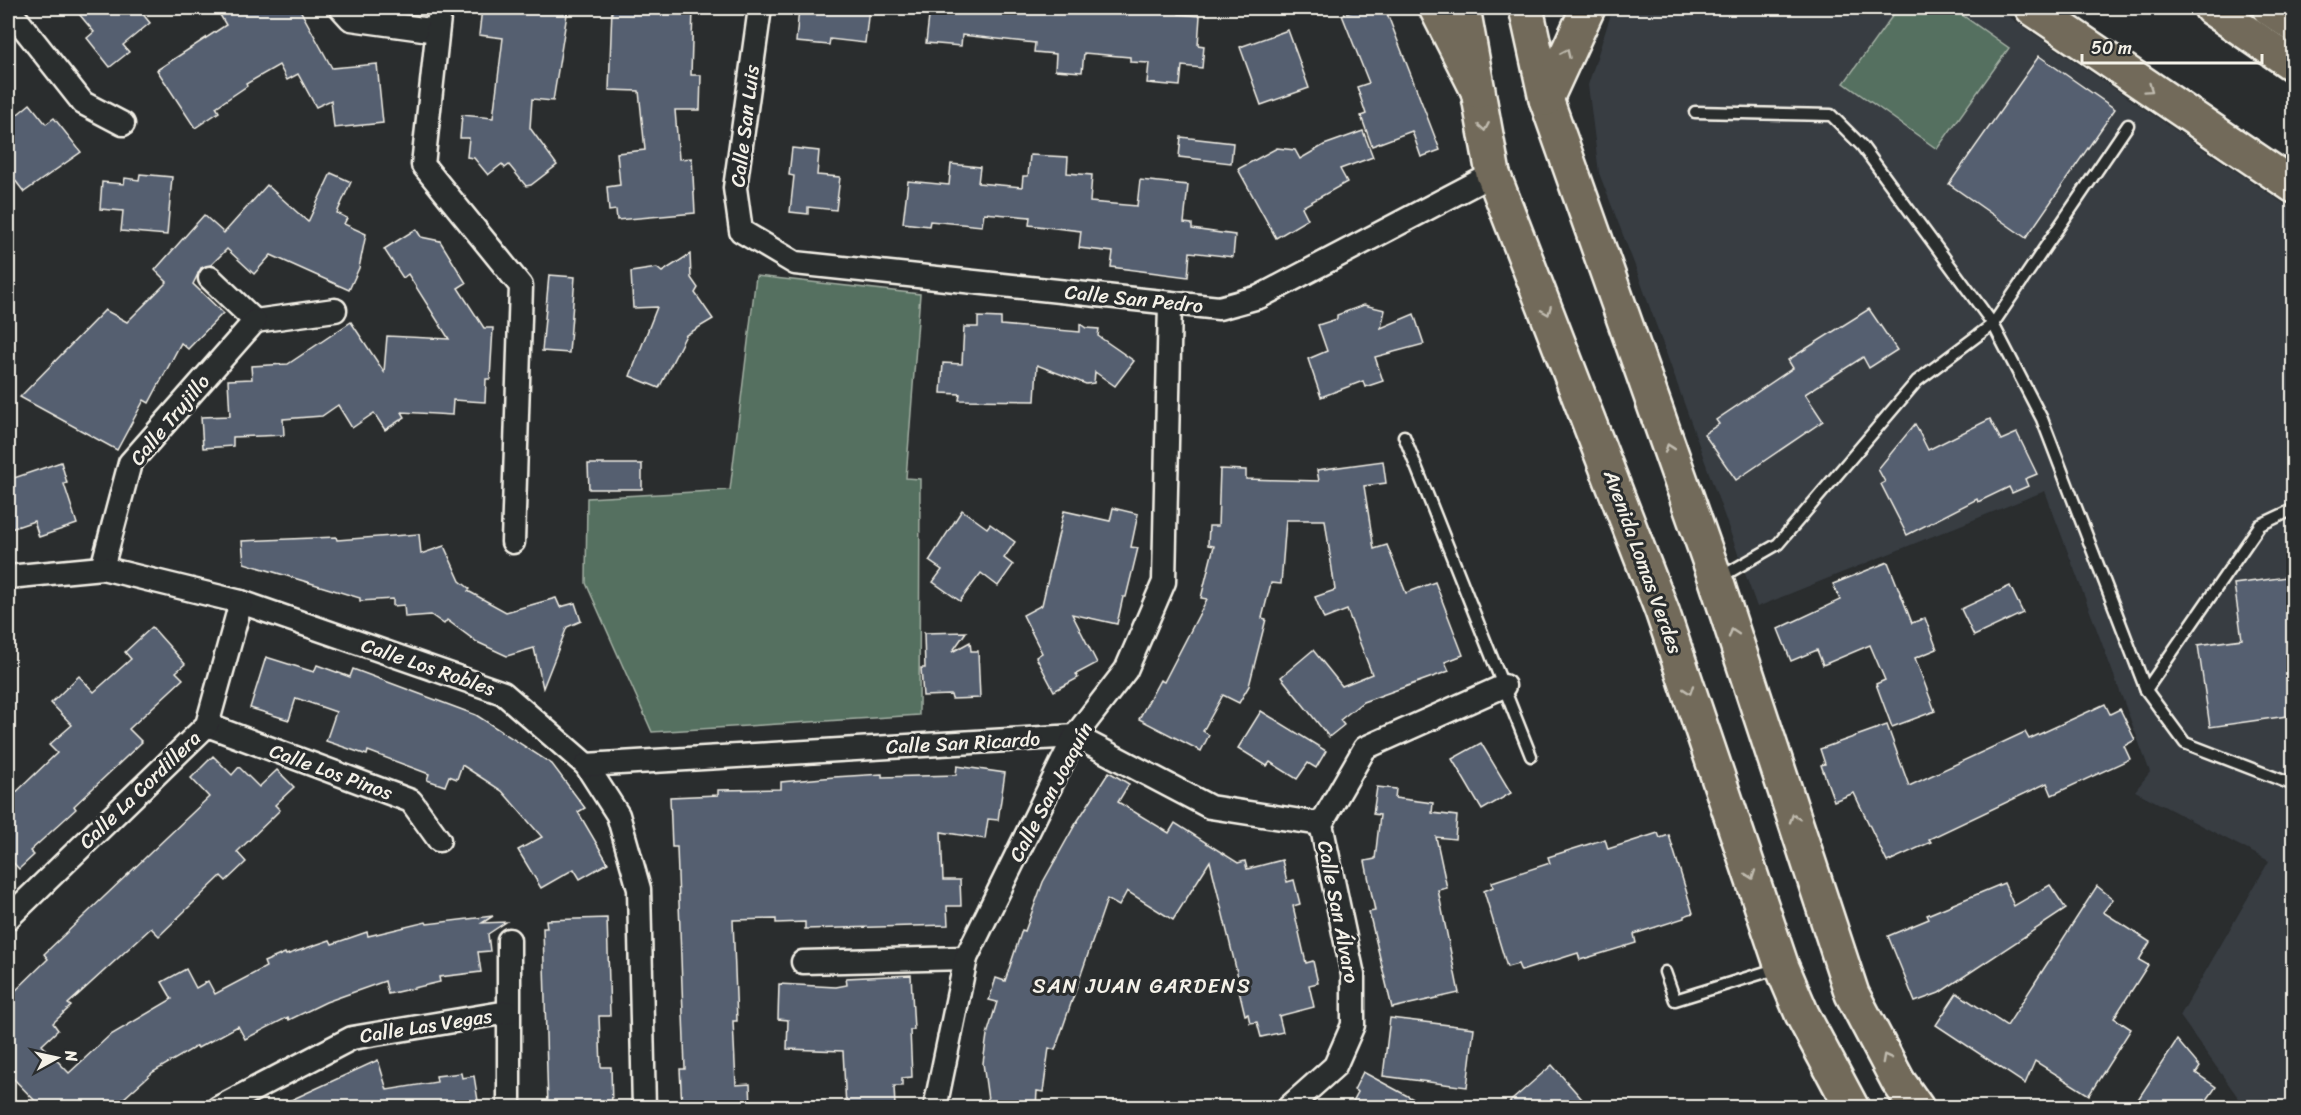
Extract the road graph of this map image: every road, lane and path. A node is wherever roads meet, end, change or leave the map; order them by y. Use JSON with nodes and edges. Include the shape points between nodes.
{"nodes":[{"id":1,"x":8,"y":8,"type":"edge"},
{"id":2,"x":341,"y":8,"type":"edge"},
{"id":3,"x":440,"y":8,"type":"edge"},
{"id":4,"x":759,"y":8,"type":"edge"},
{"id":5,"x":1436,"y":8,"type":"edge"},
{"id":6,"x":1463,"y":8,"type":"edge"},
{"id":7,"x":1526,"y":8,"type":"edge"},
{"id":8,"x":1588,"y":8,"type":"edge"},
{"id":9,"x":2032,"y":8,"type":"edge"},
{"id":10,"x":2211,"y":8,"type":"edge"},
{"id":11,"x":2268,"y":8,"type":"edge"},
{"id":12,"x":2294,"y":25,"type":"edge"},
{"id":13,"x":437,"y":31,"type":"junction"},
{"id":14,"x":2294,"y":65,"type":"edge"},
{"id":15,"x":1478,"y":91,"type":"junction"},
{"id":16,"x":1546,"y":99,"type":"junction"},
{"id":17,"x":1695,"y":112,"type":"dead end"},
{"id":18,"x":123,"y":124,"type":"dead end"},
{"id":19,"x":2128,"y":125,"type":"dead end"},
{"id":20,"x":1493,"y":174,"type":"junction"},
{"id":21,"x":2294,"y":186,"type":"edge"},
{"id":22,"x":752,"y":238,"type":"joint"},
{"id":23,"x":210,"y":278,"type":"dead end"},
{"id":24,"x":1170,"y":303,"type":"junction"},
{"id":25,"x":335,"y":310,"type":"dead end"},
{"id":26,"x":255,"y":321,"type":"junction"},
{"id":27,"x":1993,"y":324,"type":"junction"},
{"id":28,"x":1404,"y":436,"type":"dead end"},
{"id":29,"x":2294,"y":509,"type":"edge"},
{"id":30,"x":513,"y":542,"type":"dead end"},
{"id":31,"x":102,"y":568,"type":"junction"},
{"id":32,"x":8,"y":577,"type":"edge"},
{"id":33,"x":1716,"y":580,"type":"junction"},
{"id":34,"x":241,"y":602,"type":"junction"},
{"id":35,"x":1504,"y":686,"type":"junction"},
{"id":36,"x":2146,"y":690,"type":"junction"},
{"id":37,"x":207,"y":725,"type":"junction"},
{"id":38,"x":1075,"y":736,"type":"junction"},
{"id":39,"x":1531,"y":756,"type":"dead end"},
{"id":40,"x":586,"y":765,"type":"junction"},
{"id":41,"x":2294,"y":785,"type":"edge"},
{"id":42,"x":1321,"y":824,"type":"junction"},
{"id":43,"x":439,"y":840,"type":"dead end"},
{"id":44,"x":8,"y":918,"type":"edge"},
{"id":45,"x":508,"y":940,"type":"dead end"},
{"id":46,"x":966,"y":958,"type":"junction"},
{"id":47,"x":803,"y":962,"type":"dead end"},
{"id":48,"x":1782,"y":967,"type":"junction"},
{"id":49,"x":1665,"y":972,"type":"dead end"},
{"id":50,"x":508,"y":1012,"type":"junction"},
{"id":51,"x":218,"y":1107,"type":"edge"},
{"id":52,"x":510,"y":1107,"type":"edge"},
{"id":53,"x":644,"y":1107,"type":"edge"},
{"id":54,"x":935,"y":1107,"type":"edge"},
{"id":55,"x":1288,"y":1107,"type":"edge"},
{"id":56,"x":1852,"y":1107,"type":"edge"},
{"id":57,"x":1917,"y":1107,"type":"edge"}],
"edges":[{"from":1,"to":18,"type":"street","via":[[83,103]]},
{"from":2,"to":13,"type":"street","via":[[351,19]]},
{"from":3,"to":13,"type":"street"},
{"from":4,"to":22,"type":"street","name":"Calle San Luis","via":[[735,188],[741,231]]},
{"from":5,"to":15,"type":"main road"},
{"from":6,"to":15,"type":"main road","name":"Avenida Lomas Verdes"},
{"from":7,"to":16,"type":"main road"},
{"from":16,"to":8,"type":"main road","one_way":true},
{"from":9,"to":21,"type":"main road","one_way":true},
{"from":10,"to":14,"type":"main road"},
{"from":11,"to":12,"type":"main road"},
{"from":13,"to":30,"type":"street","via":[[423,165],[521,286]]},
{"from":15,"to":20,"type":"main road","name":"Avenida Lomas Verdes","one_way":true},
{"from":33,"to":16,"type":"main road","one_way":true},
{"from":17,"to":27,"type":"lane","via":[[1831,115],[1862,146]]},
{"from":19,"to":27,"type":"lane"},
{"from":20,"to":24,"type":"street","name":"Calle San Pedro","via":[[1258,297],[1219,308]]},
{"from":20,"to":48,"type":"main road","name":"Avenida Lomas Verdes","one_way":true,"via":[[1662,611]]},
{"from":22,"to":24,"type":"street","name":"Calle San Pedro","via":[[795,263]]},
{"from":23,"to":26,"type":"street"},
{"from":24,"to":38,"type":"street","name":"Calle San Joaquín","via":[[1164,582],[1126,670]]},
{"from":25,"to":26,"type":"street"},
{"from":26,"to":31,"type":"street","name":"Calle Trujillo","via":[[130,463]]},
{"from":27,"to":33,"type":"lane","via":[[1917,381],[1778,544]]},
{"from":27,"to":36,"type":"lane","via":[[2042,419]]},
{"from":28,"to":35,"type":"lane"},
{"from":29,"to":36,"type":"lane","via":[[2260,525]]},
{"from":31,"to":32,"type":"street","name":"Calle Los Robles"},
{"from":31,"to":34,"type":"street","name":"Calle Los Robles"},
{"from":57,"to":33,"type":"main road","one_way":true,"via":[[1898,1081],[1852,994]]},
{"from":34,"to":37,"type":"street","name":"Calle La Cordillera"},
{"from":34,"to":40,"type":"street","name":"Calle Los Robles","via":[[503,693]]},
{"from":35,"to":39,"type":"lane"},
{"from":35,"to":42,"type":"street","name":"Calle San Álvaro","via":[[1365,748]]},
{"from":36,"to":41,"type":"lane","via":[[2185,742]]},
{"from":37,"to":43,"type":"street","name":"Calle Los Pinos","via":[[411,801]]},
{"from":37,"to":44,"type":"street","name":"Calle La Cordillera"},
{"from":38,"to":40,"type":"street","name":"Calle San Ricardo"},
{"from":38,"to":42,"type":"street","via":[[1210,807]]},
{"from":38,"to":46,"type":"street","name":"Calle San Joaquín"},
{"from":40,"to":53,"type":"street","name":"Calle Los Robles","via":[[618,815],[639,889]]},
{"from":42,"to":55,"type":"street","name":"Calle San Álvaro","via":[[1353,975],[1353,1025],[1335,1066]]},
{"from":45,"to":50,"type":"street"},
{"from":46,"to":47,"type":"street"},
{"from":46,"to":54,"type":"street","name":"Calle San Joaquín"},
{"from":48,"to":49,"type":"lane","via":[[1675,1000]]},
{"from":48,"to":56,"type":"main road","name":"Avenida Lomas Verdes","via":[[1802,1014]]},
{"from":50,"to":51,"type":"street","name":"Calle Las Vegas","via":[[352,1038]]},
{"from":50,"to":52,"type":"street"}]}
